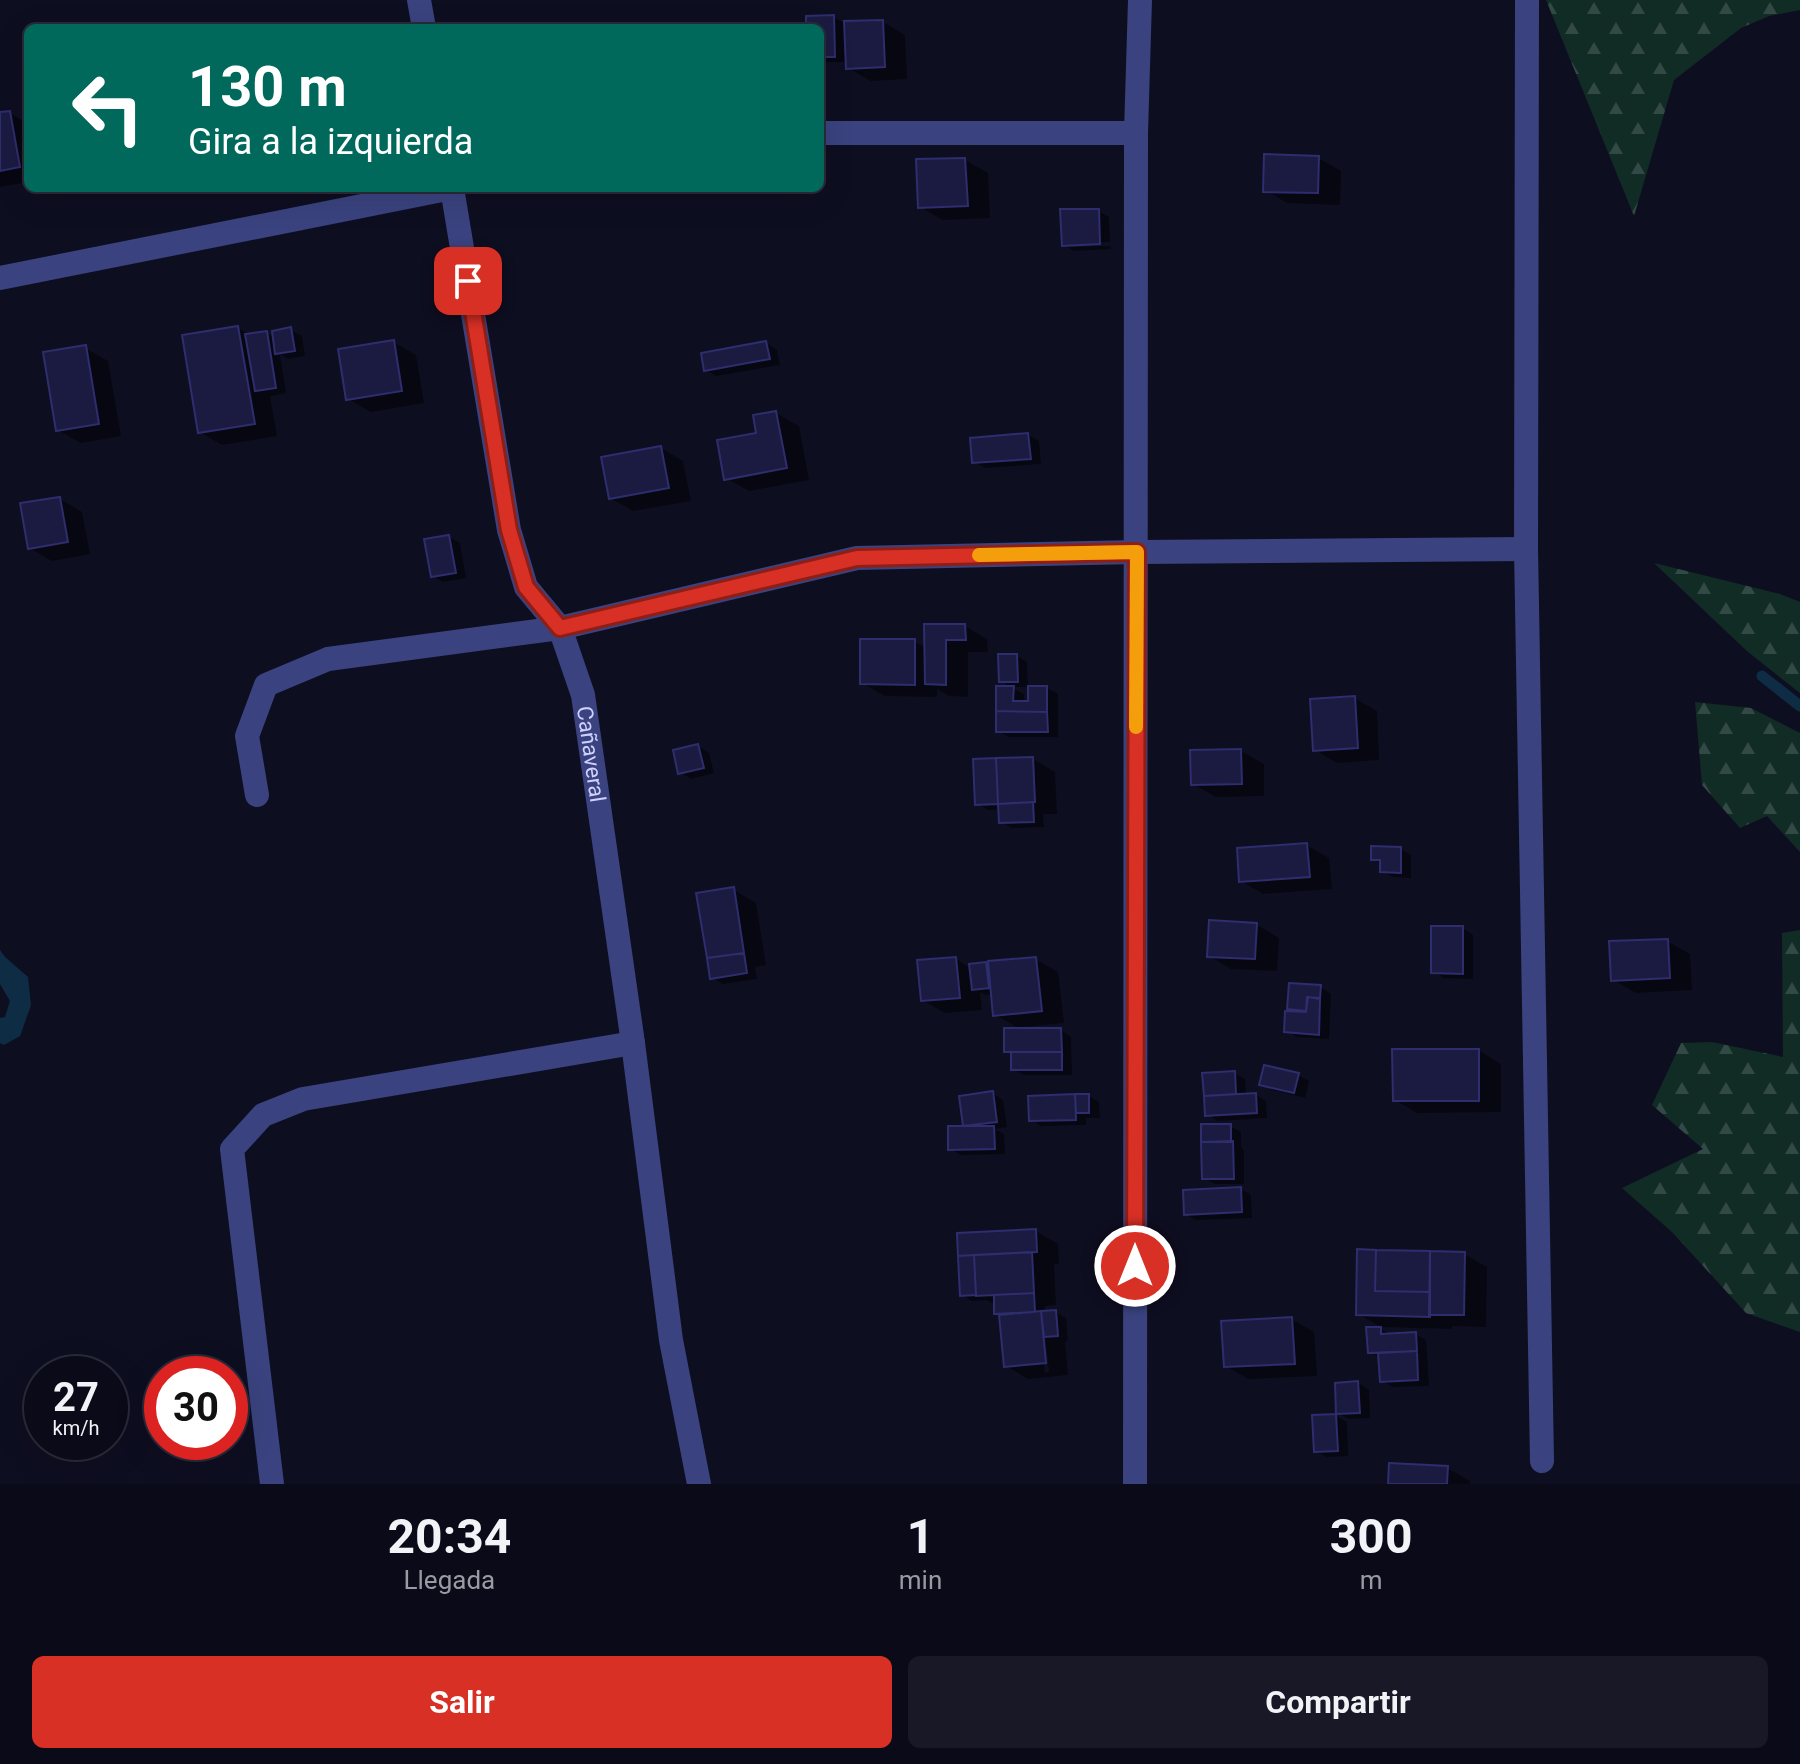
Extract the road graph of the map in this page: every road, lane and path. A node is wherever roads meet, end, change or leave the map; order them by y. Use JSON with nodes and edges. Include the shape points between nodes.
{"nodes":[{"id":1,"x":419,"y":0,"type":"edge"},
{"id":2,"x":1140,"y":0,"type":"edge"},
{"id":3,"x":1527,"y":0,"type":"edge"},
{"id":4,"x":423,"y":24,"type":"edge"},
{"id":5,"x":824,"y":133,"type":"edge"},
{"id":6,"x":1136,"y":133,"type":"junction"},
{"id":7,"x":432,"y":192,"type":"edge"},
{"id":8,"x":453,"y":192,"type":"edge"},
{"id":9,"x":0,"y":278,"type":"edge"},
{"id":10,"x":1526,"y":549,"type":"junction"},
{"id":11,"x":1137,"y":552,"type":"junction"},
{"id":12,"x":560,"y":628,"type":"junction"},
{"id":13,"x":257,"y":795,"type":"dead end"},
{"id":14,"x":633,"y":1043,"type":"junction"},
{"id":15,"x":1542,"y":1461,"type":"dead end"},
{"id":16,"x":272,"y":1484,"type":"edge"},
{"id":17,"x":699,"y":1484,"type":"edge"},
{"id":18,"x":1135,"y":1484,"type":"edge"}],
"edges":[{"from":1,"to":4,"type":"street"},
{"from":2,"to":6,"type":"street"},
{"from":3,"to":10,"type":"street"},
{"from":5,"to":6,"type":"street"},
{"from":6,"to":11,"type":"street"},
{"from":7,"to":9,"type":"street"},
{"from":8,"to":12,"type":"street","name":"Cañaveral","via":[[509,530],[526,587]]},
{"from":10,"to":11,"type":"street"},
{"from":10,"to":15,"type":"street"},
{"from":11,"to":12,"type":"street","via":[[857,558]]},
{"from":11,"to":18,"type":"street"},
{"from":12,"to":13,"type":"street","via":[[328,659],[266,685],[247,736]]},
{"from":12,"to":14,"type":"street","name":"Cañaveral","via":[[583,695]]},
{"from":14,"to":16,"type":"street","via":[[303,1099],[263,1115],[232,1149]]},
{"from":14,"to":17,"type":"street","name":"Cañaveral","via":[[671,1340]]}]}
